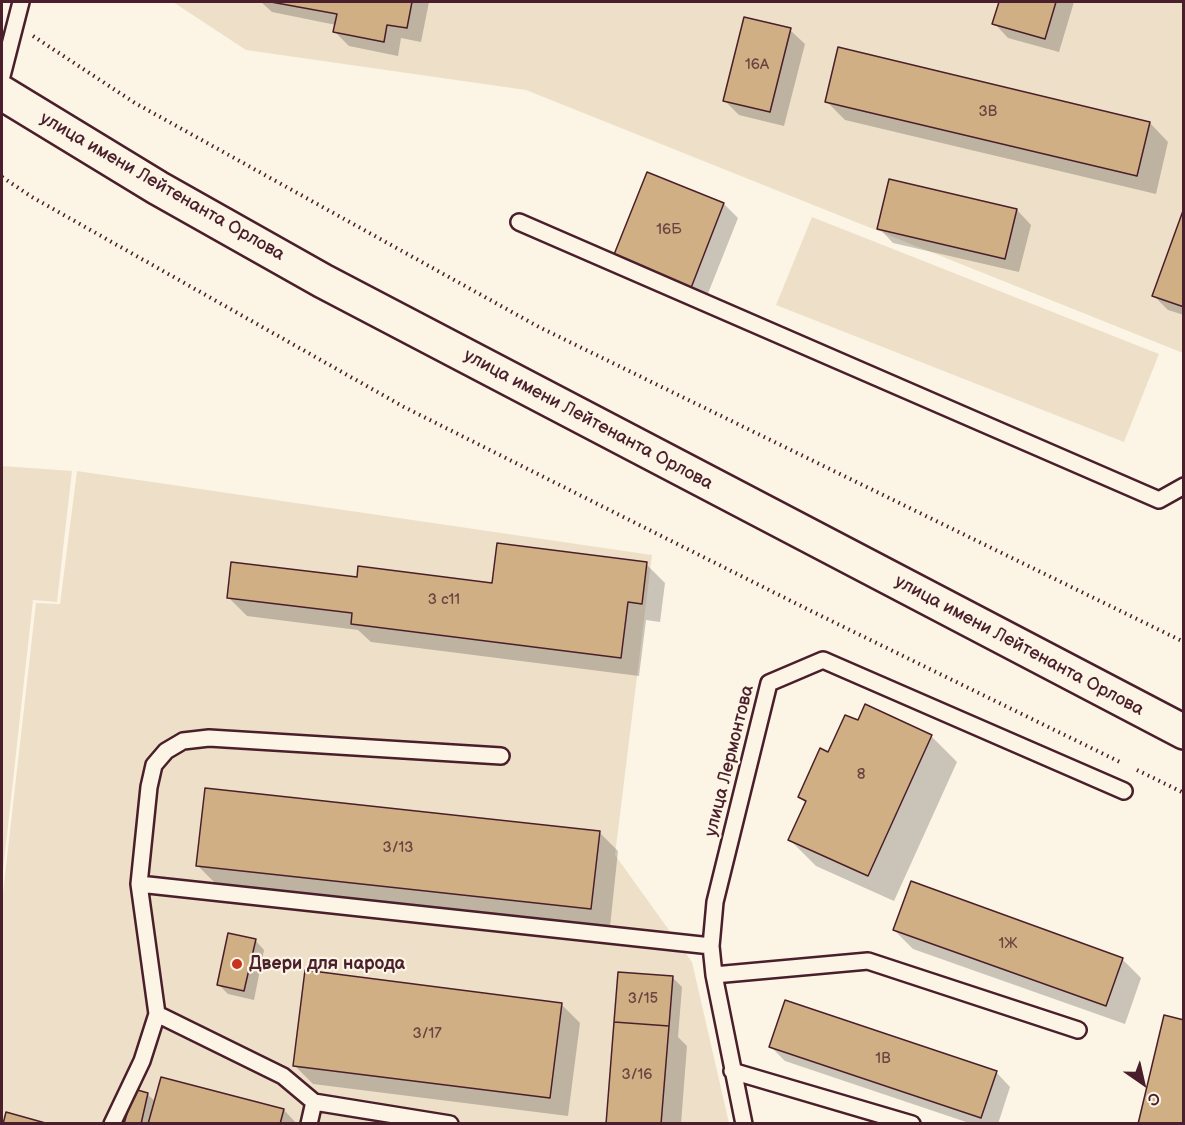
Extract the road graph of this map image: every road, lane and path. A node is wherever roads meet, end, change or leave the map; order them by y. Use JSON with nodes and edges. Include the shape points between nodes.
{"nodes":[{"id":1,"x":21,"y":2,"type":"edge"},
{"id":2,"x":15,"y":24,"type":"junction"},
{"id":3,"x":2,"y":76,"type":"edge"},
{"id":4,"x":2,"y":93,"type":"edge"},
{"id":5,"x":2,"y":177,"type":"edge"},
{"id":6,"x":519,"y":222,"type":"dead end"},
{"id":7,"x":1184,"y":486,"type":"edge"},
{"id":8,"x":1184,"y":642,"type":"edge"},
{"id":9,"x":1184,"y":732,"type":"edge"},
{"id":10,"x":501,"y":756,"type":"dead end"},
{"id":11,"x":1124,"y":791,"type":"dead end"},
{"id":12,"x":1184,"y":793,"type":"edge"},
{"id":13,"x":139,"y":884,"type":"junction"},
{"id":14,"x":711,"y":946,"type":"junction"},
{"id":15,"x":714,"y":975,"type":"junction"},
{"id":16,"x":157,"y":1014,"type":"junction"},
{"id":17,"x":1078,"y":1030,"type":"dead end"},
{"id":18,"x":732,"y":1071,"type":"junction"},
{"id":19,"x":314,"y":1102,"type":"junction"},
{"id":20,"x":112,"y":1124,"type":"edge"},
{"id":21,"x":309,"y":1124,"type":"edge"},
{"id":22,"x":450,"y":1124,"type":"edge"},
{"id":23,"x":744,"y":1124,"type":"edge"},
{"id":24,"x":912,"y":1124,"type":"edge"}],
"edges":[{"from":1,"to":2,"type":"lane"},
{"from":2,"to":3,"type":"lane"},
{"from":2,"to":8,"type":"path","via":[[135,103],[539,327]]},
{"from":4,"to":9,"type":"main road","name":"улица имени Лейтенанта Орлова","via":[[322,281]]},
{"from":5,"to":12,"type":"path","via":[[404,407]]},
{"from":6,"to":7,"type":"lane","via":[[1159,500]]},
{"from":10,"to":13,"type":"lane","via":[[209,738],[183,741],[166,751],[154,765]]},
{"from":11,"to":14,"type":"lane","name":"улица Лермонтова","via":[[824,660],[769,683],[716,902]]},
{"from":13,"to":14,"type":"lane"},
{"from":13,"to":16,"type":"lane"},
{"from":14,"to":15,"type":"lane","name":"улица Лермонтова"},
{"from":15,"to":17,"type":"lane","via":[[868,961]]},
{"from":15,"to":18,"type":"lane","name":"улица Лермонтова"},
{"from":16,"to":19,"type":"lane","via":[[283,1076]]},
{"from":16,"to":20,"type":"lane","via":[[142,1061]]},
{"from":18,"to":23,"type":"lane","name":"улица Лермонтова"},
{"from":18,"to":24,"type":"lane"},
{"from":19,"to":21,"type":"lane"},
{"from":19,"to":22,"type":"lane"}]}
